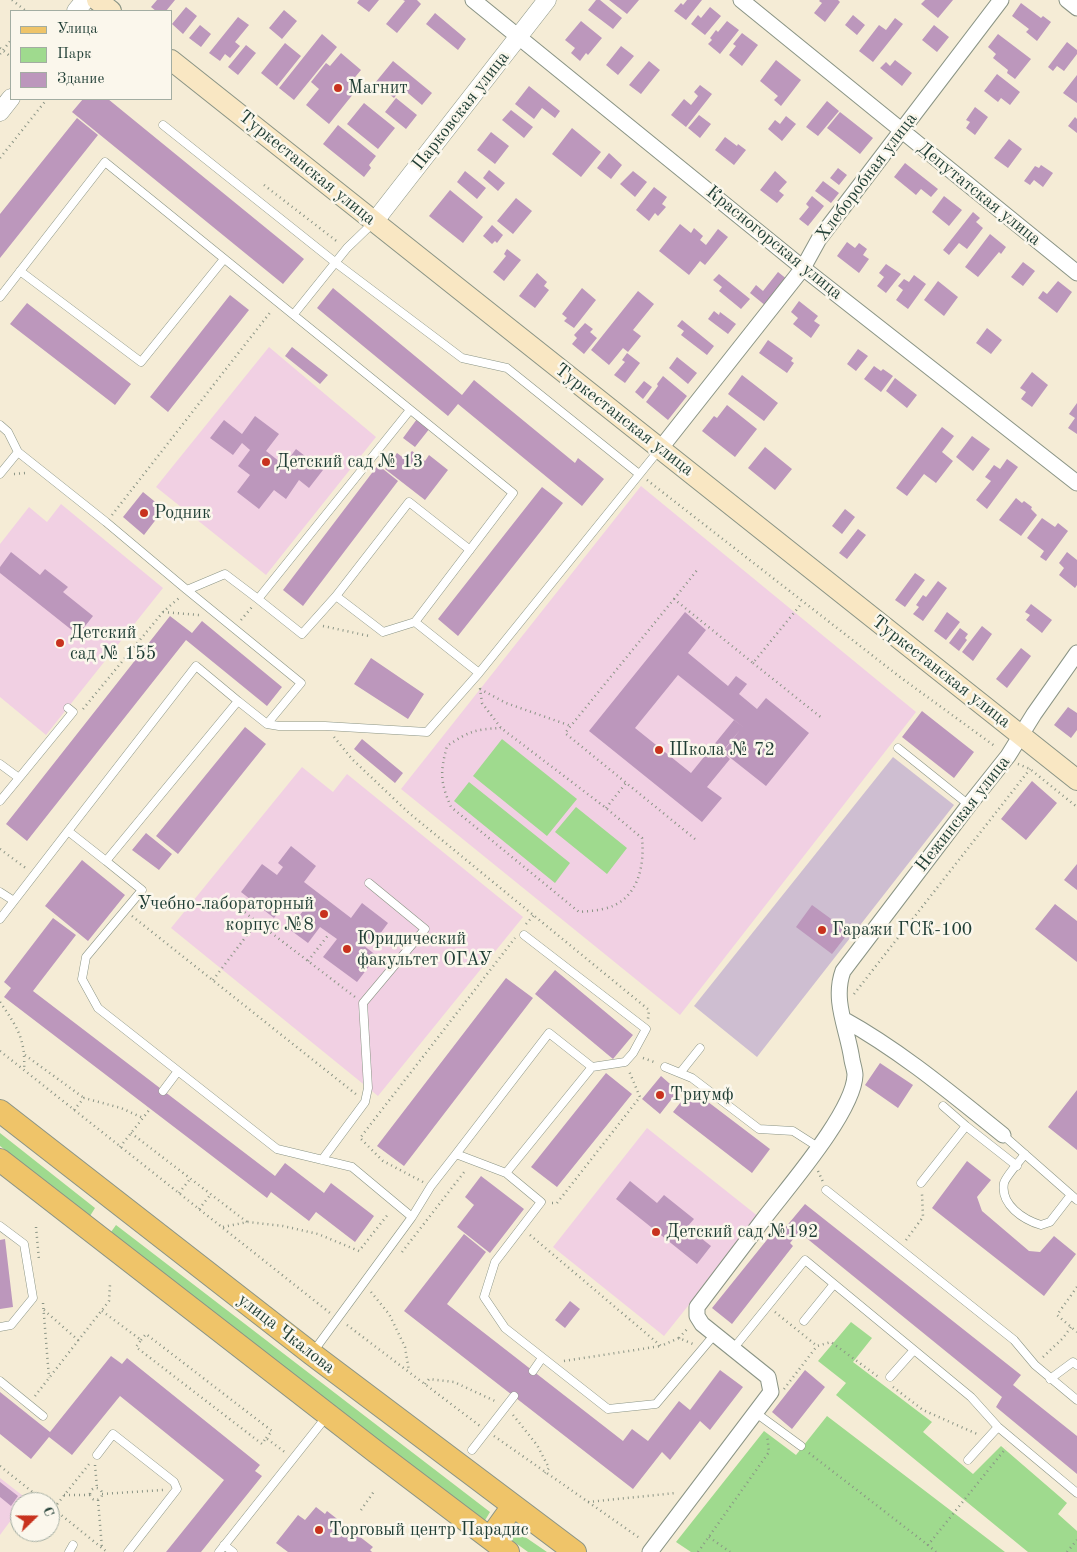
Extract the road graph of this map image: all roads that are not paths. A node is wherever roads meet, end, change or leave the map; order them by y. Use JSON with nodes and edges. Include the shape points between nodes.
{"nodes":[{"id":1,"x":85,"y":0,"type":"edge"},
{"id":2,"x":98,"y":0,"type":"edge"},
{"id":3,"x":473,"y":0,"type":"edge"},
{"id":4,"x":547,"y":0,"type":"edge"},
{"id":5,"x":741,"y":0,"type":"edge"},
{"id":6,"x":1001,"y":0,"type":"edge"},
{"id":7,"x":1067,"y":0,"type":"edge"},
{"id":8,"x":1077,"y":8,"type":"edge"},
{"id":9,"x":77,"y":10,"type":"edge"},
{"id":10,"x":110,"y":10,"type":"edge"},
{"id":11,"x":519,"y":36,"type":"junction"},
{"id":12,"x":172,"y":61,"type":"edge"},
{"id":13,"x":10,"y":99,"type":"edge"},
{"id":14,"x":0,"y":112,"type":"edge"},
{"id":15,"x":163,"y":125,"type":"dead end"},
{"id":16,"x":901,"y":132,"type":"junction"},
{"id":17,"x":374,"y":222,"type":"junction"},
{"id":18,"x":224,"y":259,"type":"junction"},
{"id":19,"x":336,"y":263,"type":"junction"},
{"id":20,"x":803,"y":268,"type":"junction"},
{"id":21,"x":20,"y":271,"type":"junction"},
{"id":22,"x":1077,"y":273,"type":"edge"},
{"id":23,"x":0,"y":297,"type":"edge"},
{"id":24,"x":294,"y":314,"type":"junction"},
{"id":25,"x":410,"y":410,"type":"junction"},
{"id":26,"x":0,"y":425,"type":"edge"},
{"id":27,"x":660,"y":449,"type":"junction"},
{"id":28,"x":18,"y":452,"type":"junction"},
{"id":29,"x":639,"y":474,"type":"junction"},
{"id":30,"x":4,"y":475,"type":"edge"},
{"id":31,"x":1077,"y":483,"type":"edge"},
{"id":32,"x":470,"y":550,"type":"junction"},
{"id":33,"x":188,"y":590,"type":"junction"},
{"id":34,"x":336,"y":596,"type":"junction"},
{"id":35,"x":258,"y":599,"type":"junction"},
{"id":36,"x":415,"y":622,"type":"junction"},
{"id":37,"x":1077,"y":653,"type":"edge"},
{"id":38,"x":479,"y":673,"type":"junction"},
{"id":39,"x":238,"y":700,"type":"junction"},
{"id":40,"x":68,"y":708,"type":"dead end"},
{"id":41,"x":267,"y":724,"type":"junction"},
{"id":42,"x":1022,"y":735,"type":"junction"},
{"id":43,"x":898,"y":748,"type":"dead end"},
{"id":44,"x":0,"y":764,"type":"edge"},
{"id":45,"x":19,"y":778,"type":"junction"},
{"id":46,"x":1077,"y":780,"type":"edge"},
{"id":47,"x":0,"y":801,"type":"edge"},
{"id":48,"x":969,"y":805,"type":"junction"},
{"id":49,"x":68,"y":830,"type":"junction"},
{"id":50,"x":106,"y":861,"type":"junction"},
{"id":51,"x":369,"y":883,"type":"dead end"},
{"id":52,"x":0,"y":892,"type":"edge"},
{"id":53,"x":14,"y":902,"type":"junction"},
{"id":54,"x":0,"y":919,"type":"edge"},
{"id":55,"x":522,"y":933,"type":"road end"},
{"id":56,"x":843,"y":1019,"type":"junction"},
{"id":57,"x":700,"y":1048,"type":"dead end"},
{"id":58,"x":592,"y":1067,"type":"junction"},
{"id":59,"x":665,"y":1067,"type":"road end"},
{"id":60,"x":178,"y":1071,"type":"junction"},
{"id":61,"x":680,"y":1072,"type":"junction"},
{"id":62,"x":163,"y":1091,"type":"dead end"},
{"id":63,"x":943,"y":1106,"type":"dead end"},
{"id":64,"x":0,"y":1111,"type":"edge"},
{"id":65,"x":966,"y":1126,"type":"junction"},
{"id":66,"x":1003,"y":1135,"type":"joint"},
{"id":67,"x":818,"y":1148,"type":"junction"},
{"id":68,"x":456,"y":1154,"type":"junction"},
{"id":69,"x":1025,"y":1154,"type":"junction"},
{"id":70,"x":0,"y":1160,"type":"edge"},
{"id":71,"x":322,"y":1160,"type":"junction"},
{"id":72,"x":1017,"y":1166,"type":"junction"},
{"id":73,"x":506,"y":1173,"type":"junction"},
{"id":74,"x":921,"y":1183,"type":"road end"},
{"id":75,"x":826,"y":1190,"type":"dead end"},
{"id":76,"x":1074,"y":1197,"type":"edge"},
{"id":77,"x":117,"y":1203,"type":"junction"},
{"id":78,"x":412,"y":1217,"type":"junction"},
{"id":79,"x":0,"y":1226,"type":"edge"},
{"id":80,"x":94,"y":1234,"type":"junction"},
{"id":81,"x":834,"y":1284,"type":"junction"},
{"id":82,"x":804,"y":1322,"type":"dead end"},
{"id":83,"x":0,"y":1327,"type":"edge"},
{"id":84,"x":715,"y":1334,"type":"junction"},
{"id":85,"x":733,"y":1349,"type":"junction"},
{"id":86,"x":914,"y":1350,"type":"junction"},
{"id":87,"x":312,"y":1354,"type":"junction"},
{"id":88,"x":546,"y":1361,"type":"junction"},
{"id":89,"x":1077,"y":1365,"type":"edge"},
{"id":90,"x":533,"y":1371,"type":"dead end"},
{"id":91,"x":890,"y":1377,"type":"dead end"},
{"id":92,"x":1050,"y":1378,"type":"junction"},
{"id":93,"x":0,"y":1381,"type":"edge"},
{"id":94,"x":514,"y":1396,"type":"dead end"},
{"id":95,"x":1077,"y":1400,"type":"edge"},
{"id":96,"x":328,"y":1414,"type":"junction"},
{"id":97,"x":43,"y":1416,"type":"dead end"},
{"id":98,"x":761,"y":1416,"type":"junction"},
{"id":99,"x":998,"y":1427,"type":"junction"},
{"id":100,"x":800,"y":1446,"type":"road end"},
{"id":101,"x":472,"y":1450,"type":"dead end"},
{"id":102,"x":97,"y":1455,"type":"dead end"},
{"id":103,"x":968,"y":1460,"type":"dead end"},
{"id":104,"x":1077,"y":1493,"type":"edge"},
{"id":105,"x":513,"y":1506,"type":"junction"},
{"id":106,"x":490,"y":1538,"type":"junction"},
{"id":107,"x":221,"y":1549,"type":"edge"},
{"id":108,"x":652,"y":1550,"type":"edge"},
{"id":109,"x":128,"y":1552,"type":"edge"},
{"id":110,"x":233,"y":1552,"type":"edge"},
{"id":111,"x":508,"y":1552,"type":"edge"},
{"id":112,"x":575,"y":1552,"type":"edge"}],
"edges":[{"from":1,"to":9,"type":"street"},
{"from":2,"to":10,"type":"main road"},
{"from":3,"to":11,"type":"street","name":"Красногорская улица"},
{"from":4,"to":11,"type":"street","name":"Парковская улица"},
{"from":5,"to":16,"type":"street","name":"Депутатская улица"},
{"from":6,"to":16,"type":"street","name":"Хлеборобная улица"},
{"from":7,"to":8,"type":"street"},
{"from":11,"to":17,"type":"street","name":"Парковская улица"},
{"from":11,"to":20,"type":"street","name":"Красногорская улица"},
{"from":12,"to":17,"type":"main road","name":"Туркестанская улица"},
{"from":13,"to":14,"type":"street"},
{"from":15,"to":19,"type":"lane"},
{"from":16,"to":20,"type":"street","name":"Хлеборобная улица","via":[[819,240]]},
{"from":16,"to":22,"type":"street","name":"Депутатская улица"},
{"from":17,"to":19,"type":"lane","via":[[346,248]]},
{"from":17,"to":27,"type":"main road","name":"Туркестанская улица"},
{"from":18,"to":21,"type":"lane","via":[[141,362]]},
{"from":18,"to":21,"type":"lane","via":[[105,162]]},
{"from":18,"to":24,"type":"lane"},
{"from":19,"to":24,"type":"lane"},
{"from":19,"to":29,"type":"lane","via":[[462,358],[507,368]]},
{"from":20,"to":27,"type":"street","name":"Хлеборобная улица"},
{"from":20,"to":31,"type":"street","name":"Красногорская улица"},
{"from":21,"to":23,"type":"lane"},
{"from":24,"to":25,"type":"lane"},
{"from":25,"to":32,"type":"lane","via":[[513,493]]},
{"from":25,"to":35,"type":"lane"},
{"from":26,"to":28,"type":"lane","via":[[8,432]]},
{"from":27,"to":29,"type":"lane"},
{"from":27,"to":42,"type":"main road","name":"Туркестанская улица"},
{"from":28,"to":30,"type":"lane"},
{"from":28,"to":33,"type":"lane"},
{"from":29,"to":38,"type":"lane"},
{"from":32,"to":34,"type":"lane","via":[[409,502]]},
{"from":32,"to":36,"type":"lane"},
{"from":33,"to":35,"type":"lane","via":[[225,574]]},
{"from":33,"to":41,"type":"lane","via":[[301,683]]},
{"from":34,"to":35,"type":"lane","via":[[302,634]]},
{"from":34,"to":36,"type":"lane","via":[[384,632]]},
{"from":36,"to":38,"type":"lane"},
{"from":37,"to":42,"type":"street","name":"Нежинская улица"},
{"from":38,"to":41,"type":"lane","via":[[427,732]]},
{"from":39,"to":41,"type":"lane"},
{"from":39,"to":49,"type":"lane","via":[[196,666]]},
{"from":39,"to":50,"type":"lane"},
{"from":40,"to":45,"type":"lane","via":[[73,712]]},
{"from":42,"to":46,"type":"main road","name":"Туркестанская улица"},
{"from":42,"to":48,"type":"street","name":"Нежинская улица"},
{"from":43,"to":48,"type":"lane"},
{"from":44,"to":45,"type":"lane"},
{"from":45,"to":47,"type":"lane"},
{"from":48,"to":56,"type":"street","name":"Нежинская улица","via":[[843,971],[838,996]]},
{"from":49,"to":50,"type":"lane"},
{"from":49,"to":53,"type":"lane"},
{"from":50,"to":60,"type":"lane","via":[[142,890],[86,957],[82,979],[98,1008]]},
{"from":51,"to":71,"type":"lane","via":[[425,929],[363,1003],[368,1088],[365,1102]]},
{"from":52,"to":53,"type":"lane"},
{"from":53,"to":54,"type":"lane"},
{"from":55,"to":58,"type":"lane","via":[[646,1029],[625,1062]]},
{"from":56,"to":66,"type":"street","via":[[875,1036]]},
{"from":56,"to":67,"type":"street","via":[[855,1076],[851,1094]]},
{"from":57,"to":61,"type":"lane"},
{"from":58,"to":68,"type":"lane","via":[[549,1032]]},
{"from":58,"to":73,"type":"lane"},
{"from":59,"to":61,"type":"lane"},
{"from":60,"to":62,"type":"lane"},
{"from":60,"to":71,"type":"lane","via":[[276,1150]]},
{"from":61,"to":67,"type":"lane","via":[[759,1129],[793,1131]]},
{"from":63,"to":65,"type":"lane"},
{"from":64,"to":77,"type":"main road","name":"улица Чкалова"},
{"from":65,"to":72,"type":"lane"},
{"from":65,"to":74,"type":"lane"},
{"from":66,"to":69,"type":"lane"},
{"from":67,"to":84,"type":"street","via":[[700,1297],[697,1316]]},
{"from":68,"to":73,"type":"lane"},
{"from":68,"to":78,"type":"lane"},
{"from":69,"to":72,"type":"lane"},
{"from":69,"to":76,"type":"lane"},
{"from":70,"to":80,"type":"main road"},
{"from":71,"to":78,"type":"lane","via":[[352,1167]]},
{"from":72,"to":76,"type":"lane","via":[[1004,1182],[1005,1196],[1014,1210],[1028,1221],[1041,1226],[1050,1222]]},
{"from":73,"to":88,"type":"lane","via":[[540,1202],[495,1262],[484,1297],[505,1328]]},
{"from":75,"to":92,"type":"lane","via":[[1014,1340]]},
{"from":77,"to":80,"type":"main road"},
{"from":77,"to":87,"type":"main road","name":"улица Чкалова"},
{"from":78,"to":87,"type":"lane"},
{"from":79,"to":83,"type":"lane","via":[[24,1244],[33,1298],[11,1325]]},
{"from":80,"to":96,"type":"main road"},
{"from":81,"to":82,"type":"lane"},
{"from":81,"to":85,"type":"lane","via":[[805,1260]]},
{"from":81,"to":86,"type":"lane"},
{"from":84,"to":85,"type":"street"},
{"from":84,"to":88,"type":"lane","via":[[656,1404],[608,1409]]},
{"from":85,"to":98,"type":"street","via":[[768,1377],[771,1392]]},
{"from":86,"to":91,"type":"lane"},
{"from":86,"to":99,"type":"lane","via":[[971,1398]]},
{"from":87,"to":105,"type":"main road","name":"улица Чкалова"},
{"from":88,"to":90,"type":"lane"},
{"from":89,"to":92,"type":"lane","via":[[1072,1362]]},
{"from":92,"to":95,"type":"lane"},
{"from":93,"to":97,"type":"lane"},
{"from":94,"to":101,"type":"lane"},
{"from":96,"to":106,"type":"main road"},
{"from":96,"to":107,"type":"lane"},
{"from":98,"to":100,"type":"lane"},
{"from":98,"to":108,"type":"street"},
{"from":99,"to":103,"type":"lane"},
{"from":99,"to":104,"type":"lane"},
{"from":102,"to":109,"type":"lane","via":[[113,1434],[174,1482],[177,1489]]},
{"from":105,"to":106,"type":"main road"},
{"from":105,"to":112,"type":"main road","name":"улица Чкалова"},
{"from":106,"to":111,"type":"main road"},
{"from":107,"to":110,"type":"lane"}]}
